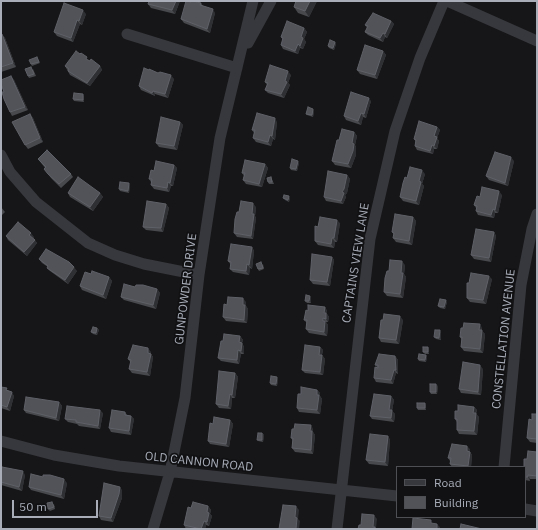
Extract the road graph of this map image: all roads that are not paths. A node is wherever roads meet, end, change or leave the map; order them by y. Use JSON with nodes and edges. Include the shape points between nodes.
{"nodes":[{"id":1,"x":253,"y":1,"type":"edge"},
{"id":2,"x":271,"y":1,"type":"edge"},
{"id":3,"x":446,"y":1,"type":"edge"},
{"id":4,"x":459,"y":3,"type":"edge"},
{"id":5,"x":127,"y":34,"type":"dead end"},
{"id":6,"x":537,"y":41,"type":"edge"},
{"id":7,"x":242,"y":52,"type":"junction"},
{"id":8,"x":237,"y":68,"type":"junction"},
{"id":9,"x":1,"y":155,"type":"edge"},
{"id":10,"x":537,"y":214,"type":"edge"},
{"id":11,"x":199,"y":275,"type":"junction"},
{"id":12,"x":1,"y":441,"type":"edge"},
{"id":13,"x":504,"y":466,"type":"edge"},
{"id":14,"x":170,"y":472,"type":"junction"},
{"id":15,"x":342,"y":491,"type":"junction"},
{"id":16,"x":396,"y":496,"type":"edge"},
{"id":17,"x":526,"y":509,"type":"edge"},
{"id":18,"x":537,"y":511,"type":"edge"},
{"id":19,"x":153,"y":529,"type":"edge"},
{"id":20,"x":337,"y":529,"type":"edge"}],
"edges":[{"from":1,"to":7,"type":"street","name":"GUNPOWDER DRIVE"},
{"from":2,"to":7,"type":"street","name":"GUNPOWDER DRIVE"},
{"from":3,"to":4,"type":"street"},
{"from":3,"to":15,"type":"street","name":"CAPTAINS VIEW LANE","via":[[420,58],[395,131],[375,216],[362,300]]},
{"from":4,"to":6,"type":"street"},
{"from":5,"to":8,"type":"street"},
{"from":7,"to":8,"type":"street","name":"GUNPOWDER DRIVE"},
{"from":8,"to":11,"type":"street","name":"GUNPOWDER DRIVE","via":[[220,138]]},
{"from":9,"to":11,"type":"street","via":[[10,172],[36,202],[88,243],[144,264]]},
{"from":10,"to":13,"type":"street","name":"CONSTELLATION AVENUE","via":[[521,285]]},
{"from":11,"to":14,"type":"street","name":"GUNPOWDER DRIVE","via":[[185,398]]},
{"from":12,"to":14,"type":"street","name":"OLD CANNON ROAD","via":[[54,455]]},
{"from":14,"to":15,"type":"street","name":"OLD CANNON ROAD"},
{"from":14,"to":19,"type":"street","name":"GUNPOWDER DRIVE"},
{"from":15,"to":16,"type":"street","name":"OLD CANNON ROAD"},
{"from":15,"to":20,"type":"street","name":"CAPTAINS VIEW LANE"},
{"from":17,"to":18,"type":"street"}]}
